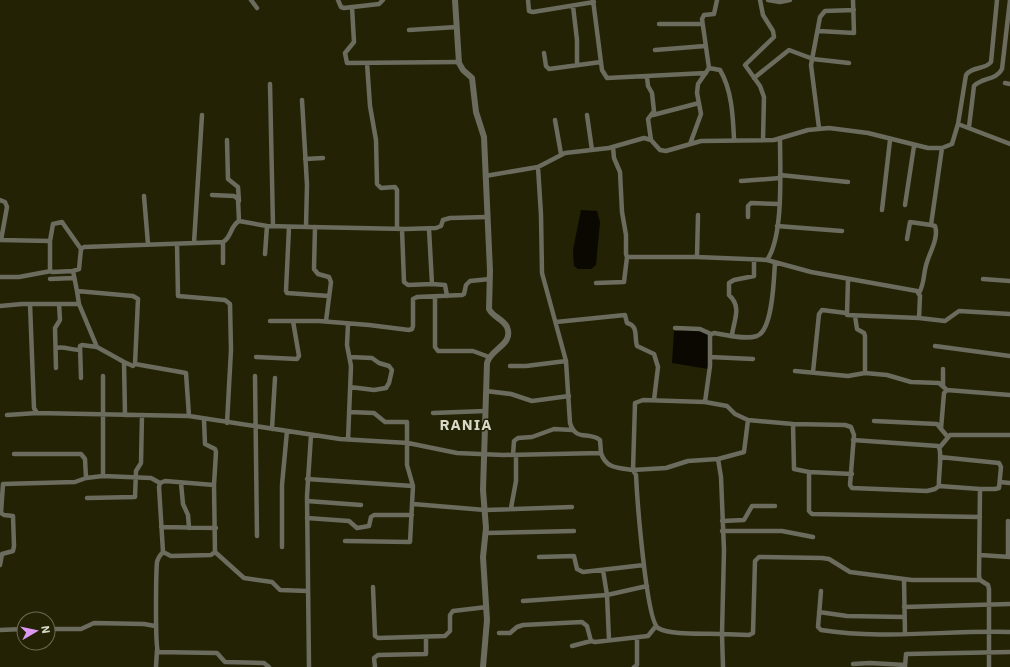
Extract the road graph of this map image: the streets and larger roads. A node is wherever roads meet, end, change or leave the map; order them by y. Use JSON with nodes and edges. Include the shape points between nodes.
{"nodes":[{"id":1,"x":251,"y":0,"type":"edge"},
{"id":2,"x":338,"y":0,"type":"edge"},
{"id":3,"x":383,"y":0,"type":"edge"},
{"id":4,"x":455,"y":0,"type":"edge"},
{"id":5,"x":528,"y":0,"type":"edge"},
{"id":6,"x":717,"y":0,"type":"edge"},
{"id":7,"x":760,"y":0,"type":"edge"},
{"id":8,"x":768,"y":0,"type":"edge"},
{"id":9,"x":790,"y":0,"type":"edge"},
{"id":10,"x":853,"y":0,"type":"edge"},
{"id":11,"x":997,"y":0,"type":"edge"},
{"id":12,"x":1010,"y":0,"type":"edge"},
{"id":13,"x":593,"y":1,"type":"edge"},
{"id":14,"x":572,"y":6,"type":"junction"},
{"id":15,"x":352,"y":7,"type":"junction"},
{"id":16,"x":257,"y":8,"type":"dead end"},
{"id":17,"x":854,"y":10,"type":"junction"},
{"id":18,"x":659,"y":24,"type":"dead end"},
{"id":19,"x":701,"y":24,"type":"junction"},
{"id":20,"x":457,"y":27,"type":"junction"},
{"id":21,"x":409,"y":30,"type":"dead end"},
{"id":22,"x":819,"y":31,"type":"junction"},
{"id":23,"x":705,"y":46,"type":"junction"},
{"id":24,"x":655,"y":50,"type":"dead end"},
{"id":25,"x":544,"y":53,"type":"dead end"},
{"id":26,"x":813,"y":59,"type":"junction"},
{"id":27,"x":459,"y":62,"type":"junction"},
{"id":28,"x":601,"y":62,"type":"junction"},
{"id":29,"x":367,"y":63,"type":"junction"},
{"id":30,"x":849,"y":63,"type":"dead end"},
{"id":31,"x":577,"y":65,"type":"junction"},
{"id":32,"x":708,"y":70,"type":"junction"},
{"id":33,"x":647,"y":77,"type":"junction"},
{"id":34,"x":754,"y":78,"type":"junction"},
{"id":35,"x":270,"y":84,"type":"dead end"},
{"id":36,"x":302,"y":100,"type":"dead end"},
{"id":37,"x":699,"y":103,"type":"junction"},
{"id":38,"x":202,"y":115,"type":"dead end"},
{"id":39,"x":587,"y":115,"type":"dead end"},
{"id":40,"x":653,"y":115,"type":"junction"},
{"id":41,"x":555,"y":120,"type":"dead end"},
{"id":42,"x":964,"y":126,"type":"junction"},
{"id":43,"x":819,"y":128,"type":"junction"},
{"id":44,"x":780,"y":139,"type":"junction"},
{"id":45,"x":228,"y":140,"type":"dead end"},
{"id":46,"x":651,"y":140,"type":"junction"},
{"id":47,"x":734,"y":140,"type":"junction"},
{"id":48,"x":763,"y":140,"type":"junction"},
{"id":49,"x":890,"y":140,"type":"junction"},
{"id":50,"x":690,"y":144,"type":"junction"},
{"id":51,"x":1010,"y":144,"type":"edge"},
{"id":52,"x":914,"y":146,"type":"junction"},
{"id":53,"x":942,"y":148,"type":"junction"},
{"id":54,"x":613,"y":149,"type":"junction"},
{"id":55,"x":592,"y":150,"type":"junction"},
{"id":56,"x":561,"y":154,"type":"junction"},
{"id":57,"x":323,"y":158,"type":"dead end"},
{"id":58,"x":305,"y":159,"type":"junction"},
{"id":59,"x":538,"y":167,"type":"junction"},
{"id":60,"x":491,"y":175,"type":"junction"},
{"id":61,"x":780,"y":176,"type":"junction"},
{"id":62,"x":741,"y":181,"type":"dead end"},
{"id":63,"x":848,"y":182,"type":"dead end"},
{"id":64,"x":212,"y":195,"type":"dead end"},
{"id":65,"x":144,"y":196,"type":"dead end"},
{"id":66,"x":0,"y":200,"type":"edge"},
{"id":67,"x":238,"y":201,"type":"junction"},
{"id":68,"x":779,"y":204,"type":"junction"},
{"id":69,"x":905,"y":205,"type":"dead end"},
{"id":70,"x":882,"y":210,"type":"dead end"},
{"id":71,"x":698,"y":215,"type":"dead end"},
{"id":72,"x":748,"y":217,"type":"dead end"},
{"id":73,"x":239,"y":221,"type":"junction"},
{"id":74,"x":487,"y":221,"type":"junction"},
{"id":75,"x":931,"y":225,"type":"junction"},
{"id":76,"x":270,"y":226,"type":"junction"},
{"id":77,"x":777,"y":226,"type":"junction"},
{"id":78,"x":289,"y":227,"type":"junction"},
{"id":79,"x":306,"y":227,"type":"junction"},
{"id":80,"x":397,"y":229,"type":"junction"},
{"id":81,"x":402,"y":229,"type":"junction"},
{"id":82,"x":315,"y":230,"type":"junction"},
{"id":83,"x":429,"y":230,"type":"junction"},
{"id":84,"x":842,"y":231,"type":"dead end"},
{"id":85,"x":907,"y":239,"type":"dead end"},
{"id":86,"x":0,"y":240,"type":"edge"},
{"id":87,"x":50,"y":241,"type":"junction"},
{"id":88,"x":194,"y":243,"type":"junction"},
{"id":89,"x":148,"y":244,"type":"junction"},
{"id":90,"x":223,"y":245,"type":"junction"},
{"id":91,"x":178,"y":246,"type":"junction"},
{"id":92,"x":81,"y":249,"type":"junction"},
{"id":93,"x":265,"y":254,"type":"dead end"},
{"id":94,"x":627,"y":257,"type":"junction"},
{"id":95,"x":697,"y":257,"type":"junction"},
{"id":96,"x":754,"y":260,"type":"junction"},
{"id":97,"x":767,"y":260,"type":"junction"},
{"id":98,"x":775,"y":262,"type":"junction"},
{"id":99,"x":223,"y":263,"type":"dead end"},
{"id":100,"x":51,"y":271,"type":"junction"},
{"id":101,"x":74,"y":275,"type":"junction"},
{"id":102,"x":0,"y":277,"type":"edge"},
{"id":103,"x":50,"y":279,"type":"dead end"},
{"id":104,"x":490,"y":279,"type":"junction"},
{"id":105,"x":848,"y":279,"type":"junction"},
{"id":106,"x":983,"y":279,"type":"dead end"},
{"id":107,"x":1010,"y":281,"type":"edge"},
{"id":108,"x":596,"y":283,"type":"dead end"},
{"id":109,"x":432,"y":284,"type":"junction"},
{"id":110,"x":78,"y":291,"type":"junction"},
{"id":111,"x":920,"y":293,"type":"junction"},
{"id":112,"x":329,"y":296,"type":"junction"},
{"id":113,"x":435,"y":296,"type":"junction"},
{"id":114,"x":447,"y":296,"type":"junction"},
{"id":115,"x":30,"y":304,"type":"junction"},
{"id":116,"x":59,"y":304,"type":"junction"},
{"id":117,"x":79,"y":304,"type":"junction"},
{"id":118,"x":0,"y":306,"type":"edge"},
{"id":119,"x":846,"y":313,"type":"junction"},
{"id":120,"x":1010,"y":314,"type":"edge"},
{"id":121,"x":855,"y":316,"type":"junction"},
{"id":122,"x":919,"y":318,"type":"junction"},
{"id":123,"x":270,"y":321,"type":"dead end"},
{"id":124,"x":293,"y":321,"type":"junction"},
{"id":125,"x":326,"y":321,"type":"junction"},
{"id":126,"x":556,"y":322,"type":"junction"},
{"id":127,"x":348,"y":324,"type":"junction"},
{"id":128,"x":675,"y":328,"type":"dead end"},
{"id":129,"x":711,"y":334,"type":"junction"},
{"id":130,"x":732,"y":335,"type":"junction"},
{"id":131,"x":935,"y":346,"type":"dead end"},
{"id":132,"x":97,"y":347,"type":"junction"},
{"id":133,"x":56,"y":348,"type":"junction"},
{"id":134,"x":80,"y":350,"type":"junction"},
{"id":135,"x":710,"y":356,"type":"junction"},
{"id":136,"x":1010,"y":356,"type":"edge"},
{"id":137,"x":256,"y":357,"type":"dead end"},
{"id":138,"x":350,"y":357,"type":"junction"},
{"id":139,"x":488,"y":357,"type":"junction"},
{"id":140,"x":754,"y":359,"type":"dead end"},
{"id":141,"x":566,"y":361,"type":"junction"},
{"id":142,"x":124,"y":362,"type":"junction"},
{"id":143,"x":135,"y":364,"type":"junction"},
{"id":144,"x":510,"y":366,"type":"dead end"},
{"id":145,"x":56,"y":368,"type":"dead end"},
{"id":146,"x":943,"y":369,"type":"dead end"},
{"id":147,"x":795,"y":371,"type":"dead end"},
{"id":148,"x":813,"y":372,"type":"junction"},
{"id":149,"x":865,"y":372,"type":"junction"},
{"id":150,"x":104,"y":376,"type":"dead end"},
{"id":151,"x":255,"y":376,"type":"dead end"},
{"id":152,"x":81,"y":378,"type":"dead end"},
{"id":153,"x":275,"y":378,"type":"dead end"},
{"id":154,"x":942,"y":384,"type":"junction"},
{"id":155,"x":350,"y":387,"type":"junction"},
{"id":156,"x":486,"y":392,"type":"junction"},
{"id":157,"x":945,"y":392,"type":"junction"},
{"id":158,"x":1010,"y":395,"type":"edge"},
{"id":159,"x":569,"y":396,"type":"junction"},
{"id":160,"x":654,"y":400,"type":"junction"},
{"id":161,"x":705,"y":402,"type":"junction"},
{"id":162,"x":485,"y":411,"type":"junction"},
{"id":163,"x":349,"y":412,"type":"junction"},
{"id":164,"x":37,"y":413,"type":"junction"},
{"id":165,"x":433,"y":413,"type":"dead end"},
{"id":166,"x":7,"y":415,"type":"dead end"},
{"id":167,"x":104,"y":415,"type":"junction"},
{"id":168,"x":125,"y":415,"type":"junction"},
{"id":169,"x":142,"y":416,"type":"junction"},
{"id":170,"x":189,"y":416,"type":"junction"},
{"id":171,"x":204,"y":420,"type":"junction"},
{"id":172,"x":748,"y":420,"type":"junction"},
{"id":173,"x":874,"y":421,"type":"dead end"},
{"id":174,"x":227,"y":423,"type":"junction"},
{"id":175,"x":793,"y":424,"type":"junction"},
{"id":176,"x":255,"y":427,"type":"junction"},
{"id":177,"x":272,"y":429,"type":"junction"},
{"id":178,"x":942,"y":429,"type":"junction"},
{"id":179,"x":572,"y":430,"type":"junction"},
{"id":180,"x":287,"y":431,"type":"junction"},
{"id":181,"x":311,"y":435,"type":"junction"},
{"id":182,"x":1010,"y":435,"type":"edge"},
{"id":183,"x":947,"y":436,"type":"junction"},
{"id":184,"x":348,"y":440,"type":"junction"},
{"id":185,"x":854,"y":440,"type":"junction"},
{"id":186,"x":408,"y":443,"type":"junction"},
{"id":187,"x":940,"y":447,"type":"junction"},
{"id":188,"x":601,"y":453,"type":"junction"},
{"id":189,"x":14,"y":454,"type":"dead end"},
{"id":190,"x":484,"y":455,"type":"junction"},
{"id":191,"x":515,"y":455,"type":"junction"},
{"id":192,"x":940,"y":457,"type":"junction"},
{"id":193,"x":718,"y":460,"type":"junction"},
{"id":194,"x":633,"y":470,"type":"junction"},
{"id":195,"x":809,"y":472,"type":"junction"},
{"id":196,"x":852,"y":474,"type":"junction"},
{"id":197,"x":103,"y":476,"type":"junction"},
{"id":198,"x":86,"y":478,"type":"junction"},
{"id":199,"x":135,"y":478,"type":"junction"},
{"id":200,"x":308,"y":480,"type":"junction"},
{"id":201,"x":160,"y":482,"type":"junction"},
{"id":202,"x":1000,"y":482,"type":"junction"},
{"id":203,"x":181,"y":483,"type":"junction"},
{"id":204,"x":1010,"y":483,"type":"edge"},
{"id":205,"x":214,"y":485,"type":"junction"},
{"id":206,"x":413,"y":486,"type":"junction"},
{"id":207,"x":939,"y":486,"type":"junction"},
{"id":208,"x":980,"y":489,"type":"junction"},
{"id":209,"x":87,"y":498,"type":"dead end"},
{"id":210,"x":307,"y":502,"type":"junction"},
{"id":211,"x":361,"y":504,"type":"dead end"},
{"id":212,"x":413,"y":504,"type":"junction"},
{"id":213,"x":775,"y":506,"type":"dead end"},
{"id":214,"x":572,"y":507,"type":"dead end"},
{"id":215,"x":511,"y":508,"type":"junction"},
{"id":216,"x":488,"y":509,"type":"junction"},
{"id":217,"x":412,"y":515,"type":"junction"},
{"id":218,"x":980,"y":517,"type":"junction"},
{"id":219,"x":307,"y":518,"type":"junction"},
{"id":220,"x":722,"y":521,"type":"junction"},
{"id":221,"x":1008,"y":521,"type":"dead end"},
{"id":222,"x":161,"y":527,"type":"junction"},
{"id":223,"x":189,"y":528,"type":"junction"},
{"id":224,"x":216,"y":528,"type":"junction"},
{"id":225,"x":722,"y":530,"type":"junction"},
{"id":226,"x":574,"y":531,"type":"dead end"},
{"id":227,"x":491,"y":533,"type":"junction"},
{"id":228,"x":257,"y":536,"type":"dead end"},
{"id":229,"x":813,"y":537,"type":"dead end"},
{"id":230,"x":345,"y":541,"type":"dead end"},
{"id":231,"x":282,"y":547,"type":"dead end"},
{"id":232,"x":163,"y":552,"type":"junction"},
{"id":233,"x":215,"y":552,"type":"junction"},
{"id":234,"x":980,"y":555,"type":"junction"},
{"id":235,"x":539,"y":557,"type":"dead end"},
{"id":236,"x":1009,"y":557,"type":"edge"},
{"id":237,"x":0,"y":565,"type":"edge"},
{"id":238,"x":644,"y":565,"type":"junction"},
{"id":239,"x":603,"y":570,"type":"junction"},
{"id":240,"x":904,"y":579,"type":"junction"},
{"id":241,"x":980,"y":580,"type":"junction"},
{"id":242,"x":646,"y":586,"type":"junction"},
{"id":243,"x":373,"y":587,"type":"dead end"},
{"id":244,"x":308,"y":590,"type":"junction"},
{"id":245,"x":821,"y":591,"type":"dead end"},
{"id":246,"x":607,"y":595,"type":"junction"},
{"id":247,"x":523,"y":601,"type":"dead end"},
{"id":248,"x":1010,"y":604,"type":"edge"},
{"id":249,"x":988,"y":606,"type":"junction"},
{"id":250,"x":487,"y":607,"type":"junction"},
{"id":251,"x":904,"y":607,"type":"junction"},
{"id":252,"x":819,"y":612,"type":"junction"},
{"id":253,"x":904,"y":617,"type":"junction"},
{"id":254,"x":155,"y":626,"type":"junction"},
{"id":255,"x":656,"y":626,"type":"junction"},
{"id":256,"x":16,"y":629,"type":"edge"},
{"id":257,"x":56,"y":629,"type":"edge"},
{"id":258,"x":0,"y":630,"type":"edge"},
{"id":259,"x":989,"y":631,"type":"junction"},
{"id":260,"x":1010,"y":632,"type":"edge"},
{"id":261,"x":499,"y":633,"type":"dead end"},
{"id":262,"x":722,"y":634,"type":"junction"},
{"id":263,"x":904,"y":634,"type":"junction"},
{"id":264,"x":426,"y":637,"type":"junction"},
{"id":265,"x":637,"y":638,"type":"junction"},
{"id":266,"x":609,"y":640,"type":"junction"},
{"id":267,"x":591,"y":641,"type":"junction"},
{"id":268,"x":572,"y":646,"type":"dead end"},
{"id":269,"x":157,"y":650,"type":"junction"},
{"id":270,"x":988,"y":652,"type":"junction"},
{"id":271,"x":1010,"y":652,"type":"edge"},
{"id":272,"x":853,"y":664,"type":"dead end"},
{"id":273,"x":235,"y":665,"type":"edge"},
{"id":274,"x":905,"y":666,"type":"edge"},
{"id":275,"x":156,"y":667,"type":"edge"},
{"id":276,"x":269,"y":667,"type":"edge"},
{"id":277,"x":309,"y":667,"type":"edge"},
{"id":278,"x":375,"y":667,"type":"edge"},
{"id":279,"x":483,"y":667,"type":"edge"},
{"id":280,"x":634,"y":667,"type":"edge"},
{"id":281,"x":723,"y":667,"type":"edge"},
{"id":282,"x":989,"y":667,"type":"edge"}],
"edges":[{"from":1,"to":16,"type":"street"},
{"from":2,"to":15,"type":"street","via":[[341,7]]},
{"from":3,"to":15,"type":"street","via":[[379,4]]},
{"from":4,"to":20,"type":"street"},
{"from":5,"to":14,"type":"street","via":[[530,12]]},
{"from":6,"to":19,"type":"street","via":[[714,14],[704,15]]},
{"from":7,"to":34,"type":"street","via":[[763,15],[775,34],[746,63],[745,66]]},
{"from":8,"to":9,"type":"street"},
{"from":10,"to":17,"type":"street"},
{"from":11,"to":42,"type":"street","via":[[991,62],[970,70],[966,75]]},
{"from":12,"to":42,"type":"street","via":[[1002,68],[995,77],[980,81],[974,86]]},
{"from":13,"to":14,"type":"street"},
{"from":13,"to":28,"type":"street"},
{"from":14,"to":31,"type":"street","via":[[577,40]]},
{"from":15,"to":29,"type":"street","via":[[354,42],[345,53],[347,61],[350,64]]},
{"from":17,"to":22,"type":"street","via":[[823,12]]},
{"from":17,"to":22,"type":"street","via":[[853,33]]},
{"from":18,"to":19,"type":"street"},
{"from":19,"to":23,"type":"street"},
{"from":20,"to":21,"type":"street"},
{"from":20,"to":27,"type":"street"},
{"from":22,"to":26,"type":"street"},
{"from":23,"to":24,"type":"street"},
{"from":23,"to":32,"type":"street"},
{"from":25,"to":31,"type":"street","via":[[546,66],[549,68]]},
{"from":26,"to":30,"type":"street"},
{"from":26,"to":34,"type":"street","via":[[789,50]]},
{"from":26,"to":43,"type":"street","via":[[811,71]]},
{"from":27,"to":29,"type":"street"},
{"from":27,"to":60,"type":"street","via":[[460,67],[474,82],[476,112],[483,131]]},
{"from":28,"to":31,"type":"street"},
{"from":28,"to":33,"type":"street","via":[[604,75],[610,79]]},
{"from":29,"to":80,"type":"street","via":[[370,106],[376,140],[377,184],[381,188],[395,187],[397,190]]},
{"from":32,"to":33,"type":"street"},
{"from":32,"to":37,"type":"street","via":[[697,88]]},
{"from":32,"to":47,"type":"street","via":[[720,70],[724,79],[731,104]]},
{"from":33,"to":40,"type":"street"},
{"from":34,"to":48,"type":"street","via":[[762,91],[765,103]]},
{"from":35,"to":76,"type":"street"},
{"from":36,"to":58,"type":"street"},
{"from":37,"to":40,"type":"street"},
{"from":37,"to":50,"type":"street","via":[[700,118]]},
{"from":38,"to":88,"type":"street"},
{"from":39,"to":55,"type":"street"},
{"from":40,"to":46,"type":"street","via":[[648,119]]},
{"from":41,"to":56,"type":"street"},
{"from":42,"to":51,"type":"street"},
{"from":42,"to":53,"type":"street","via":[[952,144]]},
{"from":43,"to":44,"type":"street"},
{"from":43,"to":49,"type":"street","via":[[854,131]]},
{"from":44,"to":48,"type":"street"},
{"from":44,"to":61,"type":"street"},
{"from":45,"to":67,"type":"street","via":[[227,176],[230,182],[238,187]]},
{"from":46,"to":50,"type":"street","via":[[663,151]]},
{"from":46,"to":54,"type":"street","via":[[644,138]]},
{"from":47,"to":48,"type":"street"},
{"from":47,"to":50,"type":"street","via":[[710,140]]},
{"from":49,"to":52,"type":"street"},
{"from":49,"to":70,"type":"street"},
{"from":52,"to":53,"type":"street"},
{"from":52,"to":69,"type":"street"},
{"from":53,"to":75,"type":"street"},
{"from":54,"to":55,"type":"street"},
{"from":54,"to":94,"type":"street","via":[[620,172]]},
{"from":55,"to":56,"type":"street"},
{"from":56,"to":59,"type":"street"},
{"from":57,"to":58,"type":"street"},
{"from":58,"to":79,"type":"street"},
{"from":59,"to":60,"type":"street"},
{"from":59,"to":126,"type":"street","via":[[542,273]]},
{"from":60,"to":74,"type":"street"},
{"from":61,"to":62,"type":"street"},
{"from":61,"to":63,"type":"street"},
{"from":61,"to":68,"type":"street"},
{"from":64,"to":67,"type":"street","via":[[234,196]]},
{"from":65,"to":89,"type":"street"},
{"from":66,"to":86,"type":"street","via":[[5,202],[7,207]]},
{"from":67,"to":73,"type":"street"},
{"from":68,"to":72,"type":"street","via":[[751,203],[748,206]]},
{"from":68,"to":77,"type":"street"},
{"from":71,"to":95,"type":"street"},
{"from":73,"to":76,"type":"street"},
{"from":73,"to":90,"type":"street","via":[[233,226],[230,237]]},
{"from":74,"to":83,"type":"street","via":[[445,219],[439,227]]},
{"from":74,"to":104,"type":"street"},
{"from":75,"to":85,"type":"street","via":[[910,222]]},
{"from":75,"to":111,"type":"street","via":[[935,226],[936,230]]},
{"from":76,"to":78,"type":"street"},
{"from":76,"to":93,"type":"street"},
{"from":77,"to":84,"type":"street"},
{"from":77,"to":97,"type":"street","via":[[774,249]]},
{"from":78,"to":79,"type":"street"},
{"from":78,"to":112,"type":"street","via":[[287,293]]},
{"from":79,"to":82,"type":"street"},
{"from":80,"to":81,"type":"street"},
{"from":80,"to":82,"type":"street"},
{"from":81,"to":83,"type":"street"},
{"from":81,"to":109,"type":"street","via":[[404,282],[408,285]]},
{"from":82,"to":112,"type":"street","via":[[314,269],[315,272],[330,279]]},
{"from":83,"to":109,"type":"street"},
{"from":86,"to":87,"type":"street"},
{"from":87,"to":92,"type":"street","via":[[53,224],[62,222]]},
{"from":87,"to":100,"type":"street"},
{"from":88,"to":90,"type":"street"},
{"from":88,"to":91,"type":"street"},
{"from":89,"to":91,"type":"street"},
{"from":89,"to":92,"type":"street"},
{"from":90,"to":99,"type":"street"},
{"from":91,"to":174,"type":"street","via":[[178,296],[226,300],[230,304],[231,350]]},
{"from":92,"to":101,"type":"street","via":[[79,269]]},
{"from":94,"to":95,"type":"street"},
{"from":94,"to":108,"type":"street","via":[[624,282]]},
{"from":95,"to":96,"type":"street"},
{"from":96,"to":97,"type":"street"},
{"from":96,"to":130,"type":"street","via":[[754,276],[729,283],[729,295],[737,306]]},
{"from":97,"to":98,"type":"street"},
{"from":98,"to":105,"type":"street"},
{"from":98,"to":130,"type":"street","via":[[771,306],[761,333],[755,336]]},
{"from":100,"to":101,"type":"street"},
{"from":100,"to":102,"type":"street","via":[[19,277]]},
{"from":101,"to":103,"type":"street"},
{"from":101,"to":110,"type":"street"},
{"from":104,"to":114,"type":"street","via":[[470,281],[464,294]]},
{"from":104,"to":139,"type":"street","via":[[489,309],[506,325],[508,332],[503,346]]},
{"from":105,"to":111,"type":"street","via":[[906,288]]},
{"from":105,"to":119,"type":"street"},
{"from":106,"to":107,"type":"street"},
{"from":109,"to":114,"type":"street","via":[[445,285]]},
{"from":110,"to":117,"type":"street"},
{"from":110,"to":143,"type":"street","via":[[138,298]]},
{"from":111,"to":122,"type":"street"},
{"from":112,"to":125,"type":"street"},
{"from":113,"to":114,"type":"street"},
{"from":113,"to":127,"type":"street","via":[[413,299],[413,326],[409,330],[369,324]]},
{"from":113,"to":139,"type":"street","via":[[435,347],[438,351],[473,351]]},
{"from":115,"to":116,"type":"street"},
{"from":115,"to":118,"type":"street"},
{"from":115,"to":164,"type":"street","via":[[34,408]]},
{"from":116,"to":117,"type":"street"},
{"from":116,"to":133,"type":"street"},
{"from":117,"to":132,"type":"street"},
{"from":119,"to":121,"type":"street","via":[[848,316]]},
{"from":119,"to":148,"type":"street","via":[[822,310]]},
{"from":120,"to":122,"type":"street","via":[[965,310],[956,311],[945,320]]},
{"from":121,"to":122,"type":"street"},
{"from":121,"to":149,"type":"street","via":[[857,329],[865,336]]},
{"from":123,"to":124,"type":"street"},
{"from":124,"to":125,"type":"street"},
{"from":124,"to":137,"type":"street","via":[[299,356],[295,360]]},
{"from":125,"to":127,"type":"street"},
{"from":126,"to":141,"type":"street"},
{"from":126,"to":160,"type":"street","via":[[625,315],[627,323],[635,328],[637,346],[654,354],[658,367]]},
{"from":127,"to":138,"type":"street","via":[[347,345]]},
{"from":128,"to":129,"type":"street","via":[[700,330]]},
{"from":129,"to":130,"type":"street"},
{"from":129,"to":135,"type":"street"},
{"from":131,"to":136,"type":"street"},
{"from":132,"to":134,"type":"street","via":[[82,345]]},
{"from":132,"to":142,"type":"street"},
{"from":133,"to":134,"type":"street","via":[[64,346],[71,350]]},
{"from":133,"to":145,"type":"street"},
{"from":134,"to":152,"type":"street"},
{"from":135,"to":140,"type":"street"},
{"from":135,"to":161,"type":"street"},
{"from":138,"to":155,"type":"street"},
{"from":138,"to":155,"type":"street","via":[[372,358],[390,366],[392,370],[390,383],[386,388],[374,390]]},
{"from":139,"to":156,"type":"street"},
{"from":141,"to":144,"type":"street"},
{"from":141,"to":159,"type":"street"},
{"from":142,"to":143,"type":"street","via":[[133,366]]},
{"from":142,"to":168,"type":"street"},
{"from":143,"to":170,"type":"street","via":[[186,373]]},
{"from":146,"to":154,"type":"street"},
{"from":147,"to":148,"type":"street"},
{"from":148,"to":149,"type":"street","via":[[848,376]]},
{"from":149,"to":154,"type":"street","via":[[911,382]]},
{"from":150,"to":167,"type":"street"},
{"from":151,"to":176,"type":"street"},
{"from":153,"to":177,"type":"street"},
{"from":154,"to":157,"type":"street"},
{"from":155,"to":163,"type":"street"},
{"from":156,"to":159,"type":"street","via":[[511,394],[532,401]]},
{"from":156,"to":162,"type":"street"},
{"from":157,"to":158,"type":"street"},
{"from":157,"to":178,"type":"street"},
{"from":159,"to":179,"type":"street"},
{"from":160,"to":161,"type":"street"},
{"from":160,"to":194,"type":"street","via":[[638,401],[634,405]]},
{"from":161,"to":172,"type":"street","via":[[727,406],[735,414]]},
{"from":162,"to":165,"type":"street"},
{"from":162,"to":190,"type":"street"},
{"from":163,"to":184,"type":"street"},
{"from":163,"to":186,"type":"street","via":[[374,413],[385,422],[407,422]]},
{"from":164,"to":166,"type":"street"},
{"from":164,"to":167,"type":"street"},
{"from":167,"to":168,"type":"street"},
{"from":167,"to":197,"type":"street"},
{"from":168,"to":169,"type":"street"},
{"from":169,"to":170,"type":"street"},
{"from":169,"to":199,"type":"street","via":[[141,463]]},
{"from":170,"to":171,"type":"street"},
{"from":171,"to":174,"type":"street"},
{"from":171,"to":205,"type":"street","via":[[205,444],[216,452]]},
{"from":172,"to":175,"type":"street"},
{"from":172,"to":193,"type":"street","via":[[744,452]]},
{"from":173,"to":178,"type":"street","via":[[930,423],[937,424]]},
{"from":174,"to":176,"type":"street"},
{"from":175,"to":185,"type":"street","via":[[845,425],[851,427]]},
{"from":175,"to":195,"type":"street","via":[[792,466],[796,470]]},
{"from":176,"to":177,"type":"street"},
{"from":176,"to":228,"type":"street"},
{"from":177,"to":180,"type":"street"},
{"from":178,"to":183,"type":"street"},
{"from":179,"to":188,"type":"street","via":[[583,436],[598,438],[601,442]]},
{"from":179,"to":191,"type":"street","via":[[554,429],[532,437],[518,438],[514,441]]},
{"from":180,"to":181,"type":"street"},
{"from":180,"to":231,"type":"street","via":[[282,485]]},
{"from":181,"to":184,"type":"street"},
{"from":181,"to":200,"type":"street"},
{"from":182,"to":183,"type":"street"},
{"from":183,"to":187,"type":"street"},
{"from":184,"to":186,"type":"street"},
{"from":185,"to":187,"type":"street"},
{"from":185,"to":196,"type":"street"},
{"from":186,"to":190,"type":"street","via":[[446,452]]},
{"from":186,"to":206,"type":"street","via":[[407,464]]},
{"from":187,"to":192,"type":"street"},
{"from":188,"to":191,"type":"street"},
{"from":188,"to":194,"type":"street","via":[[607,464]]},
{"from":189,"to":198,"type":"street","via":[[81,454],[85,459]]},
{"from":190,"to":191,"type":"street"},
{"from":190,"to":216,"type":"street","via":[[483,490]]},
{"from":191,"to":215,"type":"street","via":[[516,481]]},
{"from":192,"to":202,"type":"street","via":[[999,463]]},
{"from":192,"to":207,"type":"street"},
{"from":193,"to":194,"type":"street","via":[[688,461],[666,468]]},
{"from":193,"to":220,"type":"street"},
{"from":194,"to":238,"type":"street","via":[[636,475]]},
{"from":195,"to":196,"type":"street"},
{"from":195,"to":218,"type":"street","via":[[809,511],[812,514]]},
{"from":196,"to":207,"type":"street","via":[[850,485],[854,488],[927,491]]},
{"from":197,"to":198,"type":"street"},
{"from":197,"to":199,"type":"street"},
{"from":198,"to":237,"type":"street","via":[[75,482],[3,484],[1,513],[13,516],[14,546],[13,551],[2,554]]},
{"from":199,"to":201,"type":"street","via":[[151,478]]},
{"from":199,"to":209,"type":"street","via":[[136,494],[132,498]]},
{"from":200,"to":206,"type":"street"},
{"from":200,"to":210,"type":"street"},
{"from":201,"to":203,"type":"street"},
{"from":201,"to":222,"type":"street"},
{"from":202,"to":204,"type":"street"},
{"from":202,"to":208,"type":"street","via":[[997,489]]},
{"from":203,"to":205,"type":"street"},
{"from":203,"to":223,"type":"street"},
{"from":205,"to":224,"type":"street"},
{"from":206,"to":212,"type":"street"},
{"from":207,"to":208,"type":"street"},
{"from":208,"to":218,"type":"street"},
{"from":210,"to":211,"type":"street"},
{"from":210,"to":219,"type":"street"},
{"from":212,"to":216,"type":"street"},
{"from":212,"to":217,"type":"street"},
{"from":213,"to":220,"type":"street","via":[[752,506],[744,520]]},
{"from":214,"to":215,"type":"street"},
{"from":215,"to":216,"type":"street"},
{"from":216,"to":227,"type":"street"},
{"from":217,"to":219,"type":"street","via":[[374,515],[369,526],[357,528],[349,521]]},
{"from":217,"to":230,"type":"street","via":[[410,542]]},
{"from":218,"to":234,"type":"street"},
{"from":219,"to":244,"type":"street"},
{"from":220,"to":225,"type":"street"},
{"from":221,"to":236,"type":"street"},
{"from":222,"to":223,"type":"street"},
{"from":222,"to":232,"type":"street"},
{"from":223,"to":224,"type":"street"},
{"from":224,"to":233,"type":"street"},
{"from":225,"to":229,"type":"street","via":[[782,531]]},
{"from":225,"to":262,"type":"street"},
{"from":226,"to":227,"type":"street"},
{"from":227,"to":250,"type":"street","via":[[483,557]]},
{"from":232,"to":233,"type":"street","via":[[171,556],[211,555]]},
{"from":232,"to":254,"type":"street","via":[[157,562]]},
{"from":233,"to":244,"type":"street","via":[[249,580],[272,582],[280,590]]},
{"from":234,"to":236,"type":"street"},
{"from":234,"to":241,"type":"street"},
{"from":235,"to":239,"type":"street","via":[[571,555],[574,556],[580,572]]},
{"from":238,"to":239,"type":"street"},
{"from":238,"to":242,"type":"street"},
{"from":239,"to":246,"type":"street"},
{"from":240,"to":241,"type":"street"},
{"from":240,"to":251,"type":"street"},
{"from":240,"to":262,"type":"street","via":[[850,572],[829,559],[759,557],[755,561],[753,633]]},
{"from":241,"to":249,"type":"street","via":[[988,587]]},
{"from":242,"to":246,"type":"street"},
{"from":242,"to":255,"type":"street"},
{"from":243,"to":264,"type":"street","via":[[376,638]]},
{"from":244,"to":277,"type":"street"},
{"from":245,"to":252,"type":"street"},
{"from":246,"to":247,"type":"street"},
{"from":246,"to":266,"type":"street"},
{"from":248,"to":249,"type":"street"},
{"from":249,"to":251,"type":"street"},
{"from":249,"to":259,"type":"street"},
{"from":250,"to":264,"type":"street","via":[[453,611],[450,615],[450,634]]},
{"from":250,"to":279,"type":"street"},
{"from":251,"to":253,"type":"street"},
{"from":252,"to":253,"type":"street","via":[[847,616]]},
{"from":252,"to":263,"type":"street","via":[[818,627],[821,630],[857,634]]},
{"from":253,"to":263,"type":"street"},
{"from":254,"to":257,"type":"street","via":[[94,623],[84,628]]},
{"from":254,"to":269,"type":"street"},
{"from":255,"to":262,"type":"street","via":[[676,632]]},
{"from":255,"to":265,"type":"street","via":[[648,636]]},
{"from":256,"to":258,"type":"street"},
{"from":259,"to":260,"type":"street"},
{"from":259,"to":263,"type":"street"},
{"from":259,"to":270,"type":"street"},
{"from":261,"to":267,"type":"street","via":[[510,633],[519,625],[582,622],[587,626]]},
{"from":262,"to":281,"type":"street"},
{"from":264,"to":278,"type":"street","via":[[426,654],[378,655],[374,658]]},
{"from":265,"to":266,"type":"street"},
{"from":265,"to":280,"type":"street","via":[[638,661]]},
{"from":266,"to":267,"type":"street"},
{"from":267,"to":268,"type":"street"},
{"from":269,"to":273,"type":"street","via":[[161,653],[217,652],[225,662]]},
{"from":269,"to":275,"type":"street"},
{"from":270,"to":271,"type":"street"},
{"from":270,"to":274,"type":"street","via":[[906,654]]},
{"from":270,"to":282,"type":"street"},
{"from":272,"to":274,"type":"street"},
{"from":273,"to":276,"type":"street","via":[[264,663]]}]}
